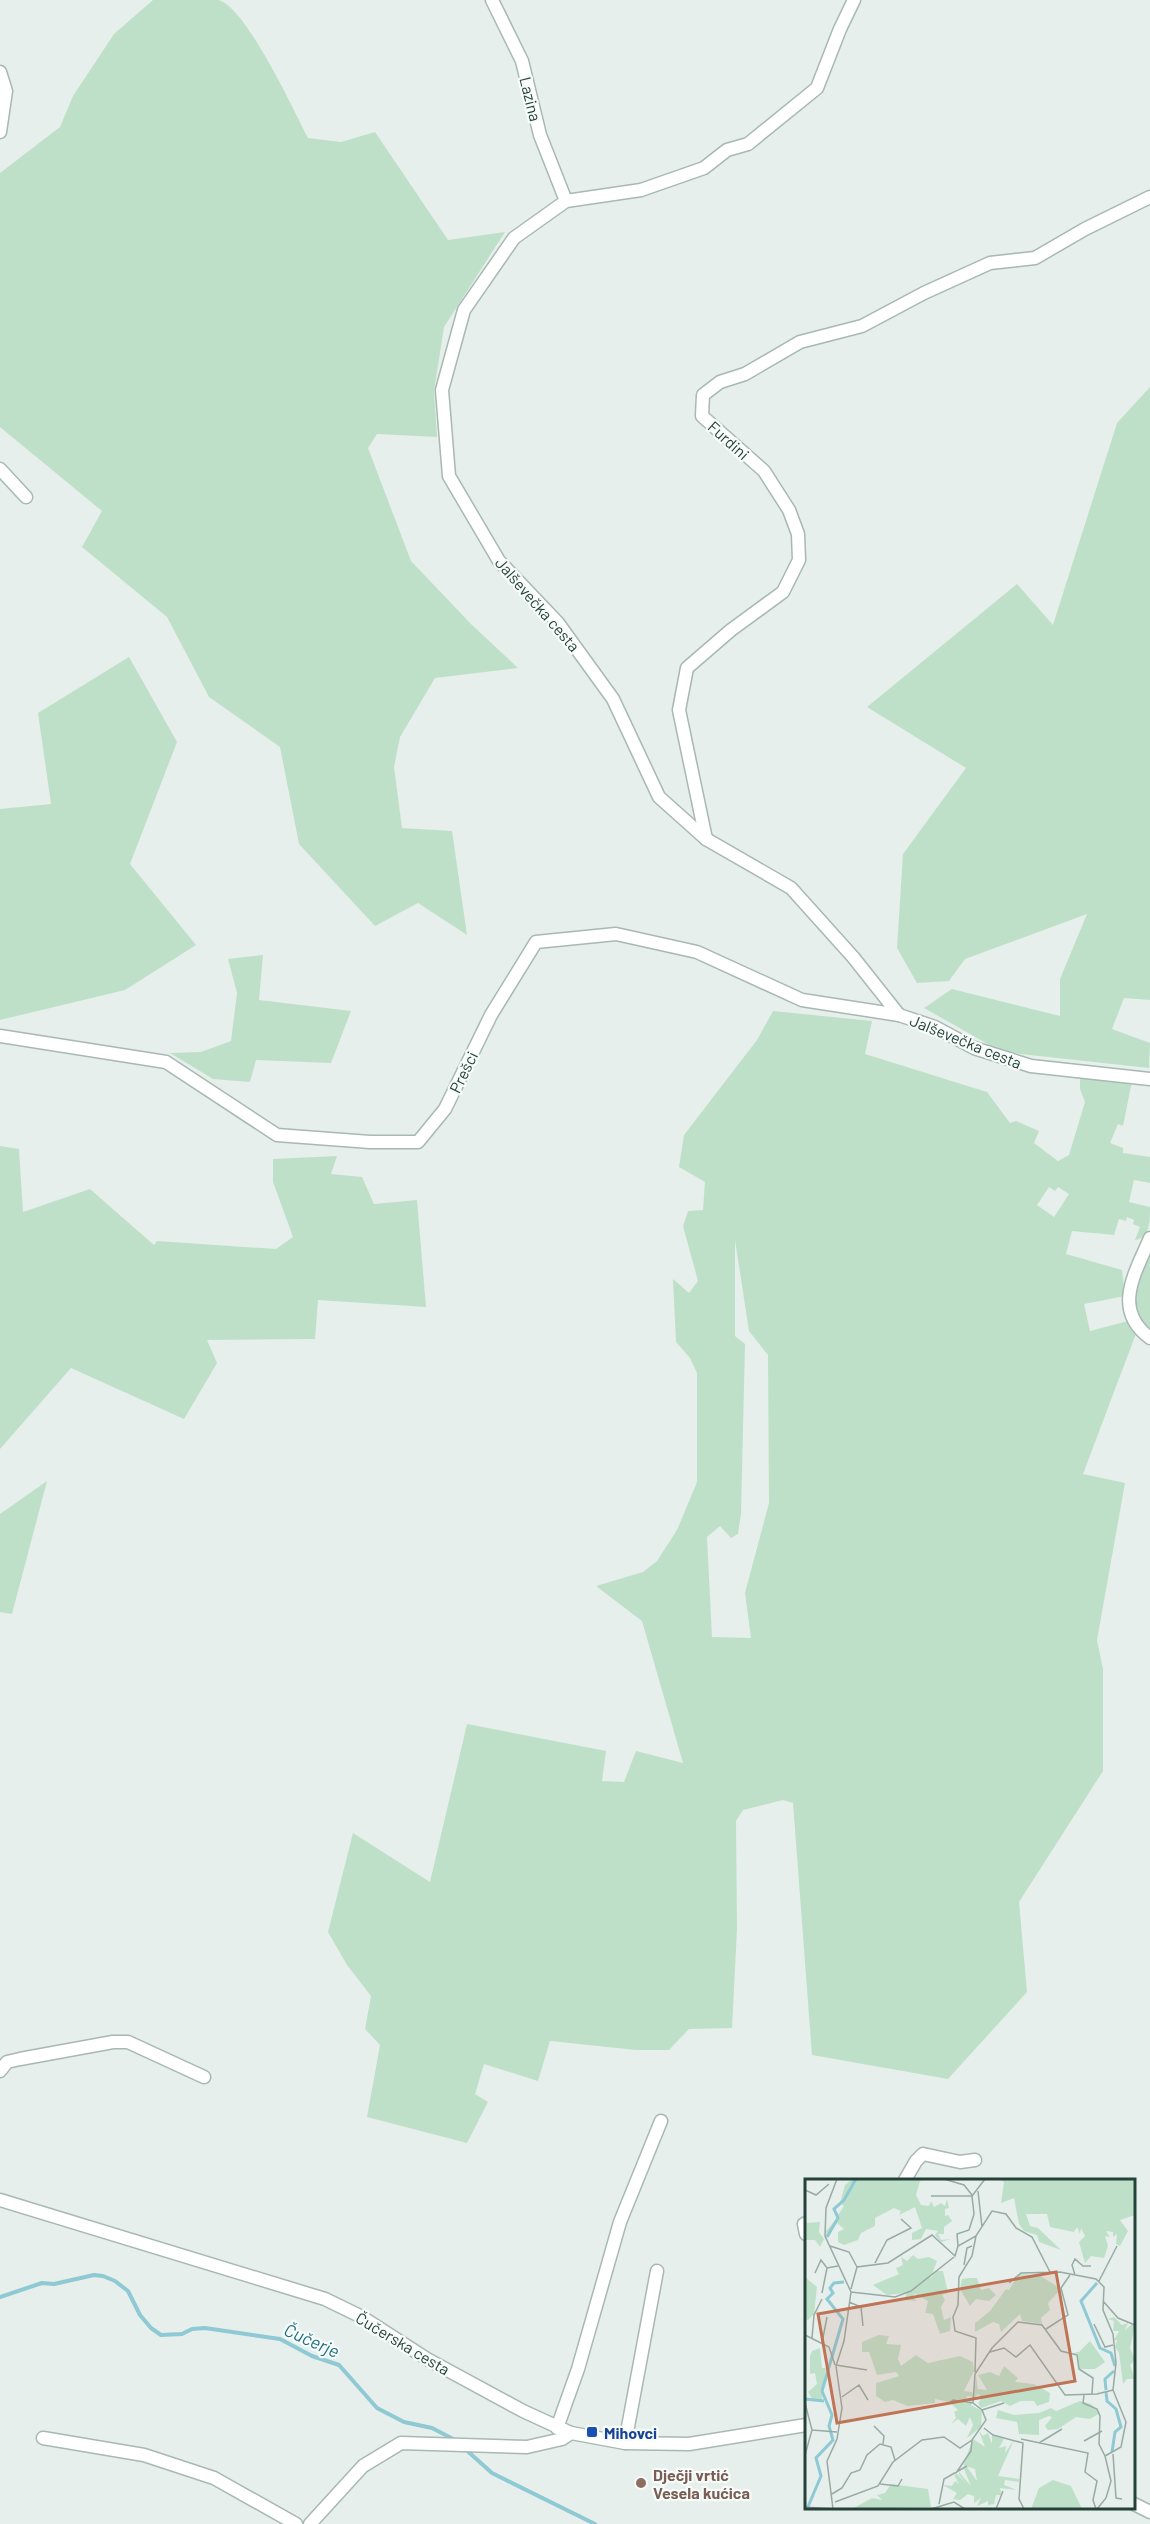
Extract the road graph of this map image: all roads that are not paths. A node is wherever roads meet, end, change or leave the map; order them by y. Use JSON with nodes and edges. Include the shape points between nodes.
{"nodes":[{"id":1,"x":492,"y":0,"type":"edge"},
{"id":2,"x":854,"y":0,"type":"edge"},
{"id":3,"x":0,"y":72,"type":"edge"},
{"id":4,"x":0,"y":132,"type":"edge"},
{"id":5,"x":1150,"y":197,"type":"edge"},
{"id":6,"x":566,"y":201,"type":"junction"},
{"id":7,"x":0,"y":469,"type":"edge"},
{"id":8,"x":26,"y":497,"type":"dead end"},
{"id":9,"x":706,"y":839,"type":"junction"},
{"id":10,"x":899,"y":1015,"type":"junction"},
{"id":11,"x":0,"y":1036,"type":"edge"},
{"id":12,"x":1150,"y":1078,"type":"edge"},
{"id":13,"x":1150,"y":1238,"type":"edge"},
{"id":14,"x":1150,"y":1338,"type":"edge"},
{"id":15,"x":0,"y":2070,"type":"edge"},
{"id":16,"x":204,"y":2077,"type":"dead end"},
{"id":17,"x":661,"y":2121,"type":"dead end"},
{"id":18,"x":975,"y":2160,"type":"dead end"},
{"id":19,"x":905,"y":2179,"type":"edge"},
{"id":20,"x":0,"y":2200,"type":"edge"},
{"id":21,"x":657,"y":2271,"type":"dead end"},
{"id":22,"x":543,"y":2421,"type":"junction"},
{"id":23,"x":805,"y":2425,"type":"edge"},
{"id":24,"x":557,"y":2428,"type":"junction"},
{"id":25,"x":570,"y":2433,"type":"junction"},
{"id":26,"x":43,"y":2438,"type":"dead end"},
{"id":27,"x":625,"y":2443,"type":"junction"},
{"id":28,"x":538,"y":2445,"type":"junction"},
{"id":29,"x":1135,"y":2504,"type":"edge"},
{"id":30,"x":1150,"y":2512,"type":"edge"},
{"id":31,"x":297,"y":2524,"type":"edge"},
{"id":32,"x":310,"y":2524,"type":"edge"}],
"edges":[{"from":1,"to":6,"type":"street","name":"Lazina","via":[[522,61],[540,135]]},
{"from":2,"to":6,"type":"street","name":"Jalševečka cesta","via":[[818,88],[748,144],[727,150],[704,168],[640,190]]},
{"from":3,"to":4,"type":"street","via":[[6,91]]},
{"from":5,"to":9,"type":"street","name":"Furdini","via":[[1035,258],[990,263],[862,326],[800,342],[703,394],[702,416],[764,471],[789,510],[798,534],[799,560],[783,592],[687,668],[679,710]]},
{"from":6,"to":9,"type":"street","name":"Jalševečka cesta","via":[[514,238],[464,310],[442,390],[449,476],[499,561],[558,623],[613,699],[659,796]]},
{"from":7,"to":8,"type":"street"},
{"from":9,"to":10,"type":"street","name":"Jalševečka cesta","via":[[791,888]]},
{"from":10,"to":11,"type":"street","name":"Prešci","via":[[802,1000],[697,952],[616,934],[536,942],[491,1016],[445,1109],[418,1142],[278,1135],[166,1062]]},
{"from":10,"to":12,"type":"street","name":"Jalševečka cesta","via":[[974,1048],[1031,1066]]},
{"from":13,"to":14,"type":"street","via":[[1133,1275],[1129,1300],[1135,1322]]},
{"from":15,"to":16,"type":"street","via":[[7,2062],[20,2059],[129,2042]]},
{"from":17,"to":24,"type":"street","via":[[620,2222]]},
{"from":18,"to":19,"type":"street","via":[[960,2162],[923,2154]]},
{"from":20,"to":22,"type":"street","name":"Čučerska cesta","via":[[326,2299]]},
{"from":21,"to":27,"type":"street"},
{"from":22,"to":24,"type":"street","name":"Čučerska cesta"},
{"from":22,"to":28,"type":"street"},
{"from":23,"to":27,"type":"street","name":"Čučerska cesta","via":[[689,2444]]},
{"from":24,"to":25,"type":"street","name":"Čučerska cesta"},
{"from":25,"to":27,"type":"street","name":"Čučerska cesta"},
{"from":25,"to":28,"type":"street"},
{"from":26,"to":31,"type":"street","via":[[144,2455],[214,2478]]},
{"from":28,"to":32,"type":"street","via":[[401,2443],[363,2466]]},
{"from":29,"to":30,"type":"street"}]}
